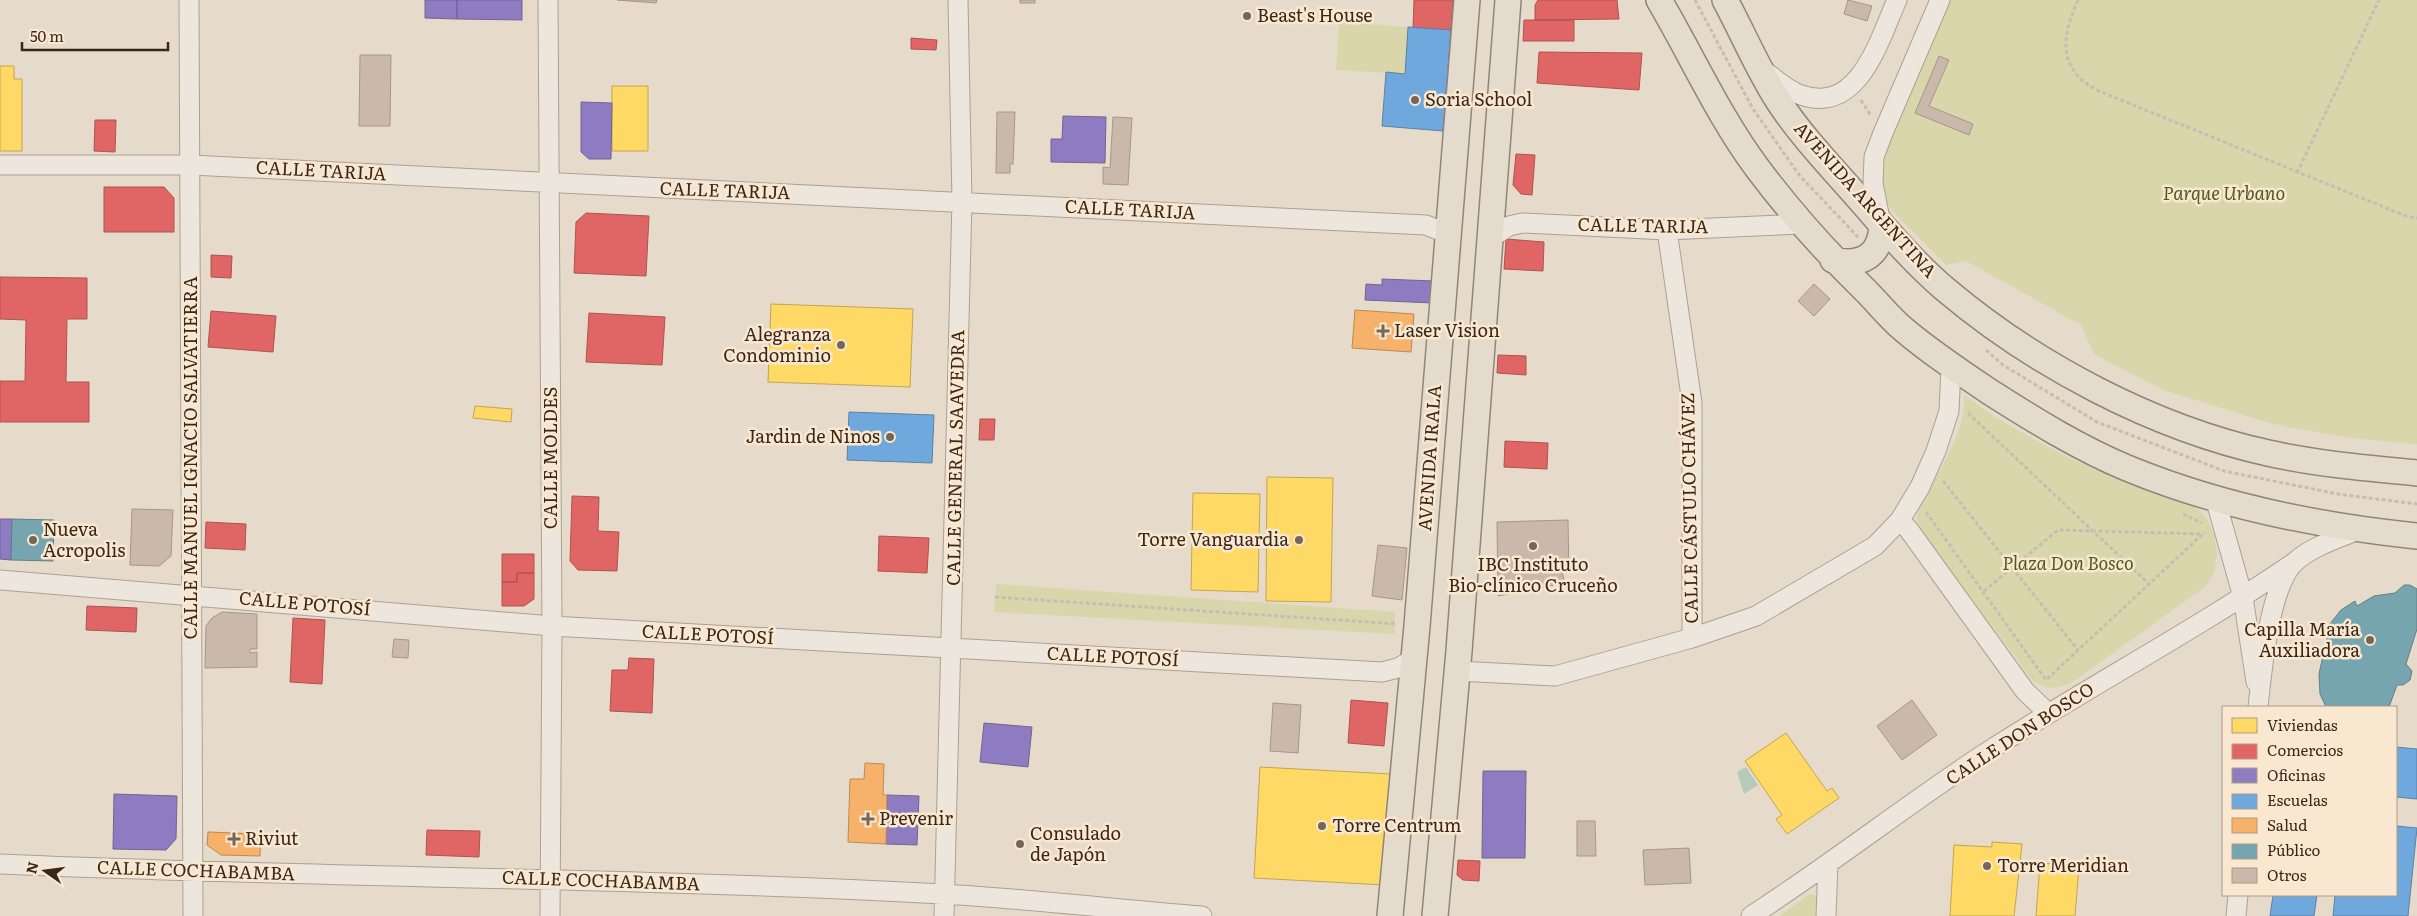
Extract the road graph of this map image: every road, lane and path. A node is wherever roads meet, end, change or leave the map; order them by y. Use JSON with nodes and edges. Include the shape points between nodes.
{"nodes":[{"id":1,"x":189,"y":0,"type":"edge"},
{"id":2,"x":548,"y":0,"type":"edge"},
{"id":3,"x":958,"y":0,"type":"edge"},
{"id":4,"x":1467,"y":0,"type":"edge"},
{"id":5,"x":1508,"y":0,"type":"edge"},
{"id":6,"x":1725,"y":0,"type":"edge"},
{"id":7,"x":1897,"y":0,"type":"edge"},
{"id":8,"x":1940,"y":0,"type":"edge"},
{"id":9,"x":2078,"y":0,"type":"edge"},
{"id":10,"x":2378,"y":0,"type":"edge"},
{"id":11,"x":1662,"y":2,"type":"edge"},
{"id":12,"x":1762,"y":69,"type":"junction"},
{"id":13,"x":0,"y":165,"type":"edge"},
{"id":14,"x":191,"y":165,"type":"junction"},
{"id":15,"x":2297,"y":173,"type":"junction"},
{"id":16,"x":551,"y":183,"type":"junction"},
{"id":17,"x":962,"y":201,"type":"junction"},
{"id":18,"x":2417,"y":218,"type":"edge"},
{"id":19,"x":1802,"y":224,"type":"junction"},
{"id":20,"x":1882,"y":225,"type":"junction"},
{"id":21,"x":1667,"y":230,"type":"junction"},
{"id":22,"x":1448,"y":234,"type":"junction"},
{"id":23,"x":1489,"y":239,"type":"junction"},
{"id":24,"x":1833,"y":260,"type":"junction"},
{"id":25,"x":1950,"y":366,"type":"junction"},
{"id":26,"x":1969,"y":407,"type":"dead end"},
{"id":27,"x":1967,"y":412,"type":"junction"},
{"id":28,"x":1964,"y":421,"type":"dead end"},
{"id":29,"x":2417,"y":474,"type":"edge"},
{"id":30,"x":1938,"y":488,"type":"dead end"},
{"id":31,"x":2215,"y":498,"type":"junction"},
{"id":32,"x":1931,"y":504,"type":"dead end"},
{"id":33,"x":2175,"y":510,"type":"dead end"},
{"id":34,"x":1900,"y":520,"type":"junction"},
{"id":35,"x":2358,"y":530,"type":"junction"},
{"id":36,"x":2093,"y":531,"type":"junction"},
{"id":37,"x":2203,"y":534,"type":"junction"},
{"id":38,"x":2417,"y":536,"type":"edge"},
{"id":39,"x":2295,"y":562,"type":"junction"},
{"id":40,"x":2012,"y":568,"type":"junction"},
{"id":41,"x":0,"y":580,"type":"edge"},
{"id":42,"x":2149,"y":584,"type":"junction"},
{"id":43,"x":1984,"y":591,"type":"junction"},
{"id":44,"x":192,"y":594,"type":"junction"},
{"id":45,"x":995,"y":597,"type":"dead end"},
{"id":46,"x":2243,"y":597,"type":"junction"},
{"id":47,"x":552,"y":626,"type":"junction"},
{"id":48,"x":1417,"y":626,"type":"junction"},
{"id":49,"x":1692,"y":638,"type":"junction"},
{"id":50,"x":951,"y":648,"type":"junction"},
{"id":51,"x":2078,"y":650,"type":"junction"},
{"id":52,"x":1415,"y":658,"type":"junction"},
{"id":53,"x":1457,"y":671,"type":"junction"},
{"id":54,"x":2259,"y":705,"type":"edge"},
{"id":55,"x":2048,"y":713,"type":"junction"},
{"id":56,"x":0,"y":864,"type":"edge"},
{"id":57,"x":1828,"y":864,"type":"junction"},
{"id":58,"x":192,"y":872,"type":"junction"},
{"id":59,"x":551,"y":879,"type":"junction"},
{"id":60,"x":945,"y":894,"type":"junction"},
{"id":61,"x":2238,"y":896,"type":"edge"},
{"id":62,"x":193,"y":916,"type":"edge"},
{"id":63,"x":550,"y":916,"type":"edge"},
{"id":64,"x":944,"y":916,"type":"edge"},
{"id":65,"x":1202,"y":916,"type":"edge"},
{"id":66,"x":1390,"y":916,"type":"edge"},
{"id":67,"x":1435,"y":916,"type":"edge"},
{"id":68,"x":1751,"y":916,"type":"edge"},
{"id":69,"x":1826,"y":916,"type":"edge"},
{"id":70,"x":2236,"y":916,"type":"edge"}],
"edges":[{"from":1,"to":14,"type":"street","name":"CALLE MANUEL IGNACIO SALVATIERRA"},
{"from":2,"to":16,"type":"street","name":"CALLE MOLDES"},
{"from":3,"to":17,"type":"street","name":"CALLE GENERAL SAAVEDRA"},
{"from":4,"to":22,"type":"main road","name":"AVENIDA IRALA"},
{"from":5,"to":23,"type":"main road"},
{"from":6,"to":12,"type":"main road","name":"AVENIDA ARGENTINA"},
{"from":7,"to":12,"type":"street","via":[[1862,74],[1853,86],[1841,93],[1821,98],[1801,94]]},
{"from":8,"to":20,"type":"street","via":[[1874,157],[1873,183]]},
{"from":9,"to":15,"type":"path","via":[[2066,27],[2066,45],[2071,65],[2079,78],[2099,91]]},
{"from":10,"to":15,"type":"path"},
{"from":11,"to":19,"type":"main road","via":[[1724,116],[1756,167]]},
{"from":12,"to":20,"type":"main road","name":"AVENIDA ARGENTINA","via":[[1779,101],[1815,148]]},
{"from":13,"to":14,"type":"street","name":"CALLE TARIJA"},
{"from":14,"to":16,"type":"street","name":"CALLE TARIJA"},
{"from":14,"to":44,"type":"street","name":"CALLE MANUEL IGNACIO SALVATIERRA"},
{"from":15,"to":18,"type":"path"},
{"from":16,"to":17,"type":"street","name":"CALLE TARIJA"},
{"from":16,"to":47,"type":"street","name":"CALLE MOLDES"},
{"from":17,"to":22,"type":"street","name":"CALLE TARIJA","via":[[1426,224]]},
{"from":17,"to":50,"type":"street","name":"CALLE GENERAL SAAVEDRA"},
{"from":19,"to":21,"type":"street","name":"CALLE TARIJA"},
{"from":19,"to":24,"type":"main road"},
{"from":20,"to":24,"type":"main road","via":[[1879,244],[1862,261],[1848,264]]},
{"from":20,"to":29,"type":"main road","name":"AVENIDA ARGENTINA","via":[[1907,254],[1946,290],[2010,340],[2131,405],[2180,426],[2268,453]]},
{"from":21,"to":23,"type":"street","name":"CALLE TARIJA","via":[[1522,223],[1509,226]]},
{"from":21,"to":49,"type":"street","name":"CALLE CÁSTULO CHÁVEZ","via":[[1692,403]]},
{"from":22,"to":48,"type":"main road","name":"AVENIDA IRALA"},
{"from":23,"to":53,"type":"main road"},
{"from":24,"to":25,"type":"main road","via":[[1902,328]]},
{"from":25,"to":31,"type":"main road","via":[[2042,426],[2127,468]]},
{"from":25,"to":34,"type":"street","via":[[1949,411],[1928,469]]},
{"from":26,"to":27,"type":"path"},
{"from":27,"to":28,"type":"path"},
{"from":27,"to":36,"type":"path"},
{"from":30,"to":40,"type":"path","via":[[1941,479]]},
{"from":31,"to":35,"type":"main road"},
{"from":31,"to":46,"type":"street"},
{"from":32,"to":43,"type":"path","via":[[1927,513]]},
{"from":33,"to":37,"type":"path","via":[[2210,527]]},
{"from":34,"to":49,"type":"street","via":[[1875,546],[1773,607]]},
{"from":34,"to":55,"type":"street","via":[[2025,691]]},
{"from":35,"to":38,"type":"main road"},
{"from":35,"to":39,"type":"street","name":"CALLE DON BOSCO","via":[[2319,546]]},
{"from":36,"to":37,"type":"path"},
{"from":36,"to":40,"type":"path","via":[[2058,530]]},
{"from":36,"to":42,"type":"path"},
{"from":37,"to":42,"type":"path"},
{"from":39,"to":46,"type":"street","name":"CALLE DON BOSCO"},
{"from":39,"to":54,"type":"street","via":[[2280,586],[2272,612]]},
{"from":40,"to":43,"type":"path"},
{"from":40,"to":51,"type":"path"},
{"from":41,"to":44,"type":"street","name":"CALLE POTOSÍ"},
{"from":42,"to":51,"type":"path"},
{"from":43,"to":51,"type":"path","via":[[2046,680]]},
{"from":44,"to":47,"type":"street","name":"CALLE POTOSÍ"},
{"from":44,"to":58,"type":"street","name":"CALLE MANUEL IGNACIO SALVATIERRA"},
{"from":45,"to":48,"type":"path"},
{"from":46,"to":54,"type":"street"},
{"from":46,"to":55,"type":"street","name":"CALLE DON BOSCO"},
{"from":47,"to":50,"type":"street","name":"CALLE POTOSÍ"},
{"from":47,"to":59,"type":"street","name":"CALLE MOLDES"},
{"from":48,"to":52,"type":"main road","name":"AVENIDA IRALA"},
{"from":49,"to":53,"type":"street","via":[[1555,676]]},
{"from":50,"to":52,"type":"street","name":"CALLE POTOSÍ","via":[[1382,672],[1398,668]]},
{"from":50,"to":60,"type":"street","name":"CALLE GENERAL SAAVEDRA"},
{"from":52,"to":66,"type":"main road","name":"AVENIDA IRALA"},
{"from":53,"to":67,"type":"main road"},
{"from":55,"to":57,"type":"street","name":"CALLE DON BOSCO"},
{"from":56,"to":58,"type":"street","name":"CALLE COCHABAMBA"},
{"from":57,"to":68,"type":"street","name":"CALLE DON BOSCO"},
{"from":57,"to":69,"type":"street"},
{"from":58,"to":59,"type":"street","name":"CALLE COCHABAMBA"},
{"from":58,"to":62,"type":"street","name":"CALLE MANUEL IGNACIO SALVATIERRA"},
{"from":59,"to":60,"type":"street","name":"CALLE COCHABAMBA"},
{"from":59,"to":63,"type":"street","name":"CALLE MOLDES"},
{"from":60,"to":64,"type":"street","name":"CALLE GENERAL SAAVEDRA"},
{"from":60,"to":65,"type":"street","name":"CALLE COCHABAMBA"},
{"from":61,"to":70,"type":"street"}]}
